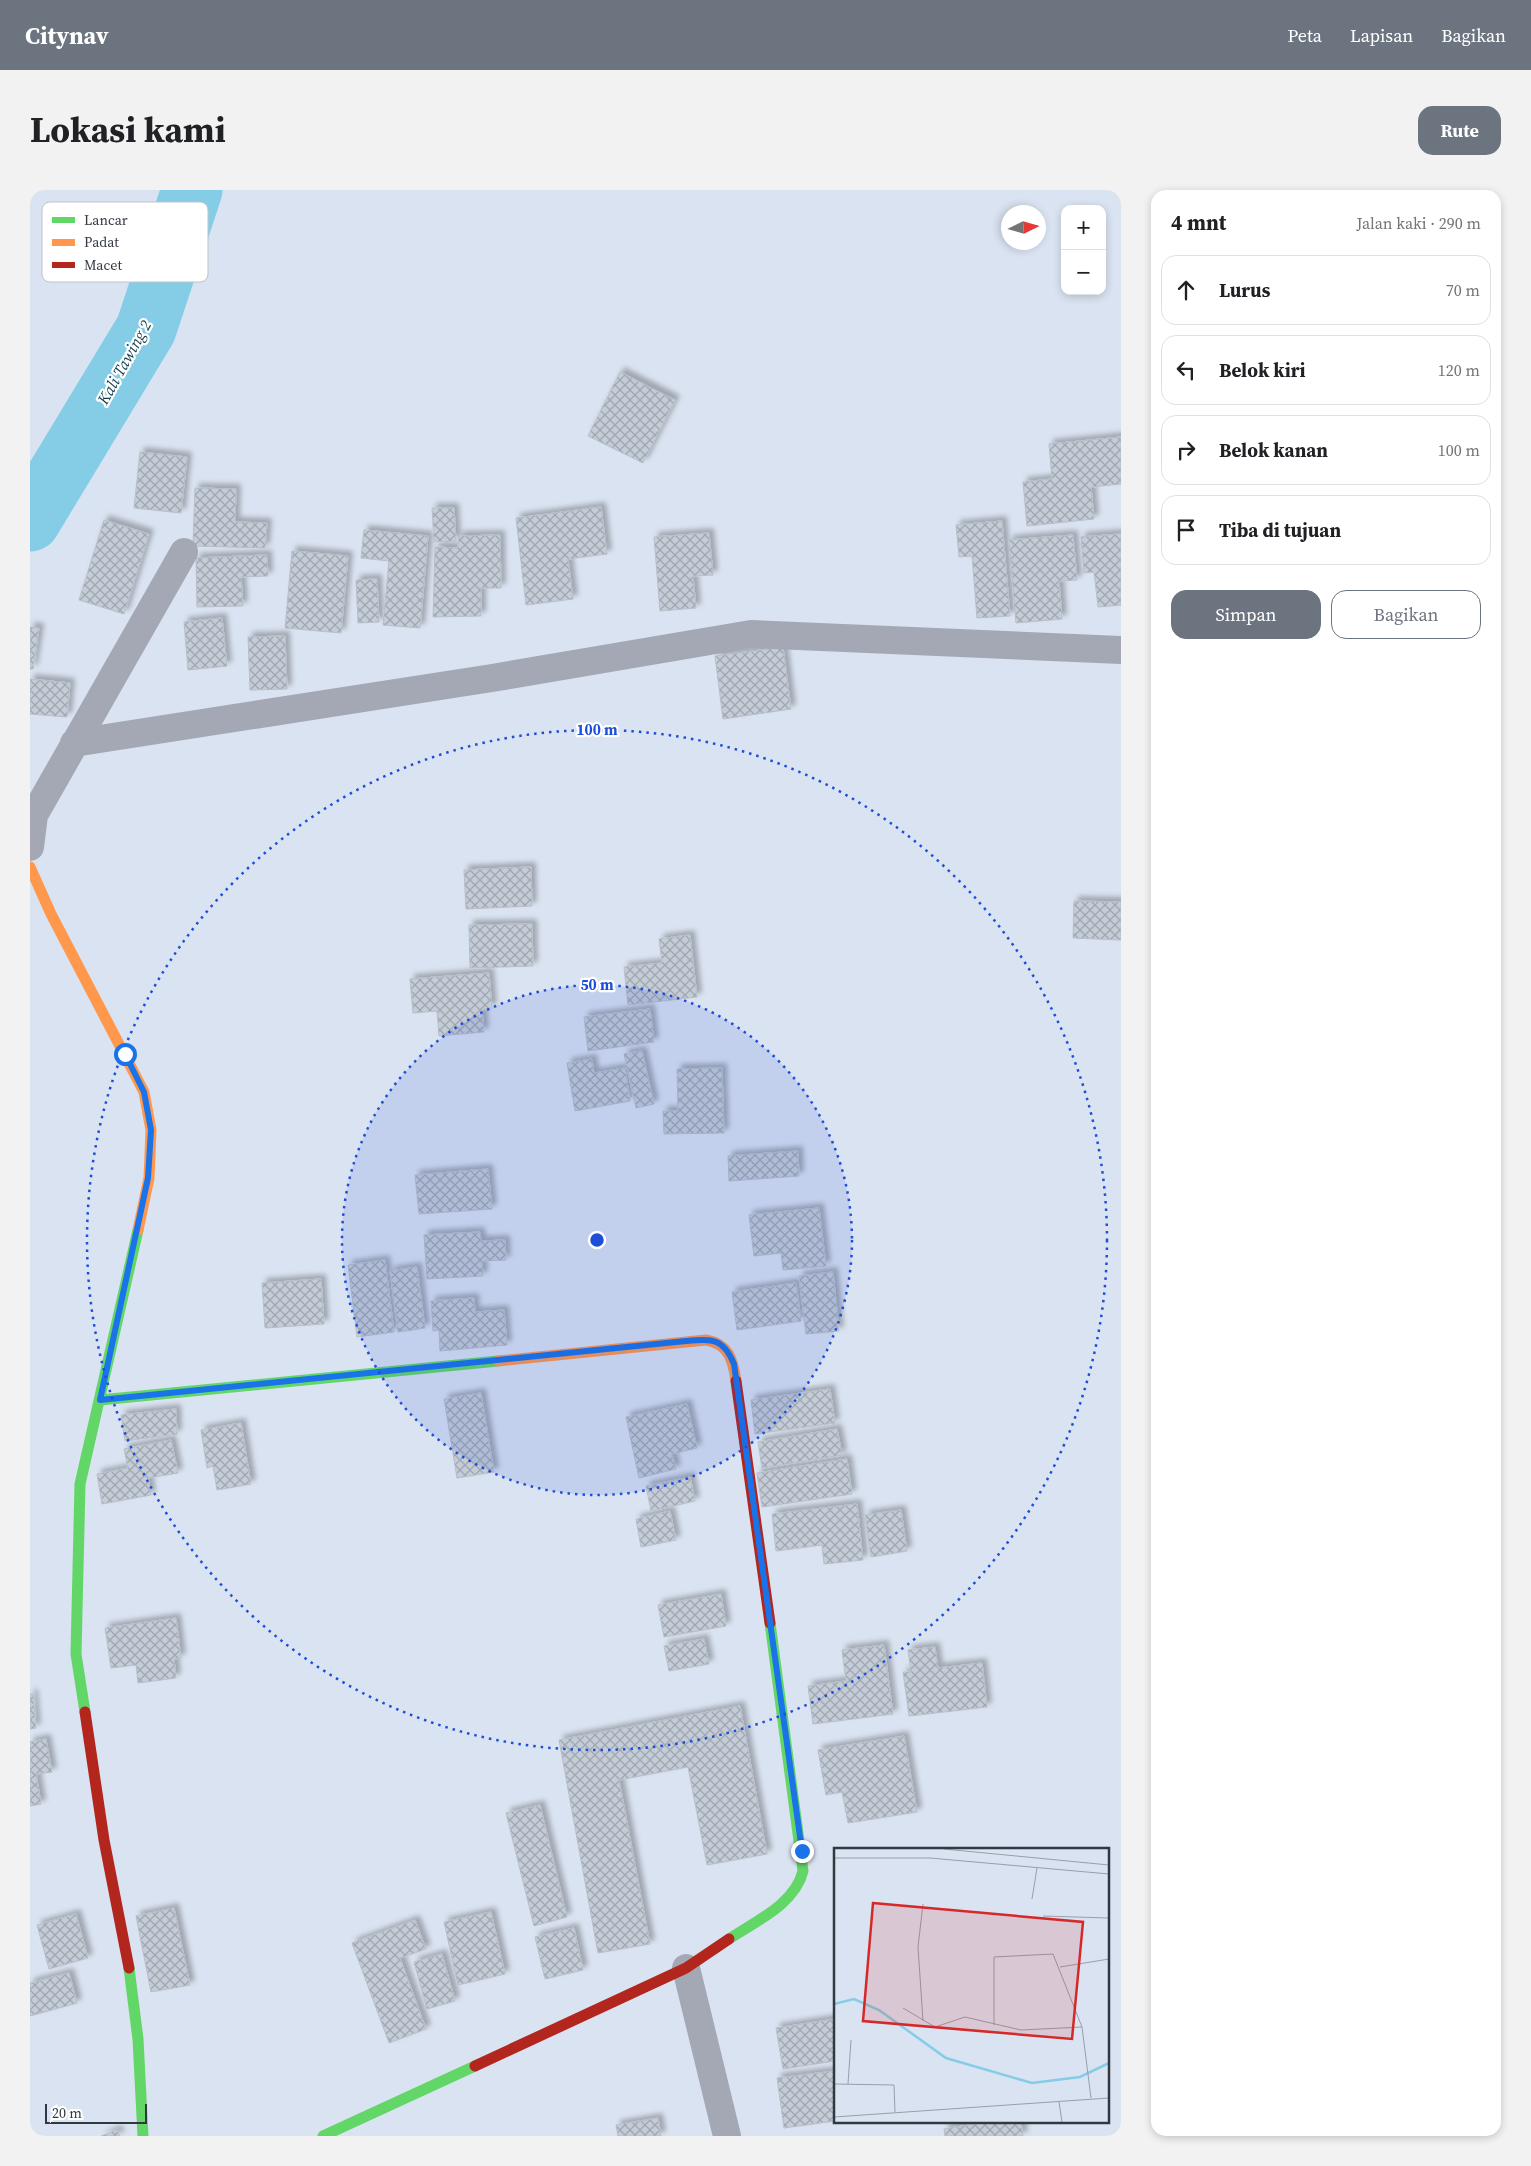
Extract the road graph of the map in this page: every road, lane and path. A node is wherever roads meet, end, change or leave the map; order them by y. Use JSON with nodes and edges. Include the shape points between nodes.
{"nodes":[{"id":1,"x":184,"y":552,"type":"dead end"},
{"id":2,"x":1121,"y":650,"type":"edge"},
{"id":3,"x":74,"y":743,"type":"junction"},
{"id":4,"x":30,"y":847,"type":"edge"},
{"id":5,"x":30,"y":867,"type":"edge"},
{"id":6,"x":100,"y":1400,"type":"junction"},
{"id":7,"x":686,"y":1968,"type":"junction"},
{"id":8,"x":143,"y":2136,"type":"edge"},
{"id":9,"x":323,"y":2136,"type":"edge"},
{"id":10,"x":727,"y":2136,"type":"edge"}],
"edges":[{"from":1,"to":3,"type":"street"},
{"from":2,"to":3,"type":"street","via":[[751,634]]},
{"from":3,"to":4,"type":"street","via":[[34,815]]},
{"from":5,"to":6,"type":"street","via":[[51,914],[144,1092],[151,1130],[147,1186]]},
{"from":6,"to":7,"type":"street","via":[[686,1341],[706,1340],[727,1348],[734,1364],[803,1871],[796,1890],[788,1900]]},
{"from":6,"to":8,"type":"street","via":[[80,1484],[76,1654],[104,1840],[125,1941],[138,2039]]},
{"from":7,"to":9,"type":"street"},
{"from":7,"to":10,"type":"street"}]}
